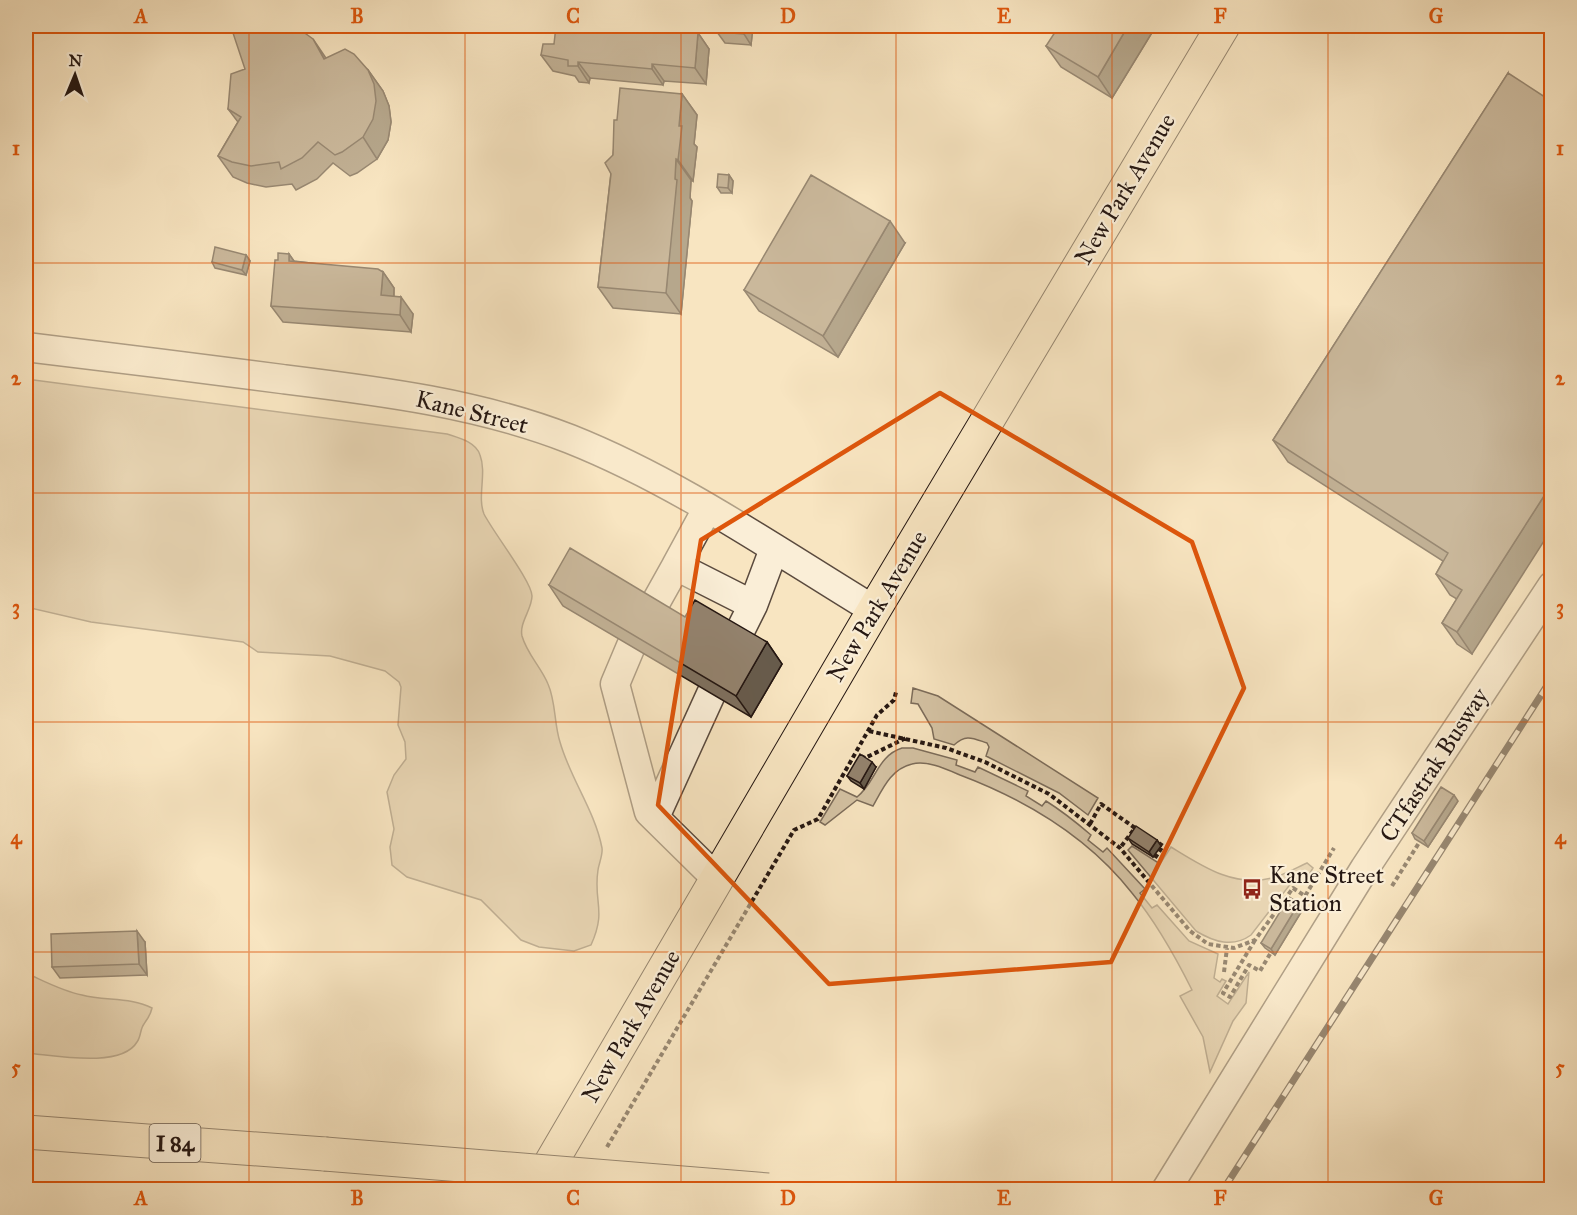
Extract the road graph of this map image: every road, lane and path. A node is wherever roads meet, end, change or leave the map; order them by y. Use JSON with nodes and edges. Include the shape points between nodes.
{"nodes":[{"id":1,"x":1223,"y":26,"type":"edge"},
{"id":2,"x":26,"y":346,"type":"edge"},
{"id":3,"x":707,"y":509,"type":"junction"},
{"id":4,"x":774,"y":549,"type":"junction"},
{"id":5,"x":676,"y":566,"type":"junction"},
{"id":6,"x":1551,"y":586,"type":"edge"},
{"id":7,"x":753,"y":605,"type":"junction"},
{"id":8,"x":652,"y":609,"type":"edge"},
{"id":9,"x":874,"y":610,"type":"junction"},
{"id":10,"x":737,"y":637,"type":"edge"},
{"id":11,"x":631,"y":646,"type":"edge"},
{"id":12,"x":896,"y":692,"type":"dead end"},
{"id":13,"x":711,"y":694,"type":"edge"},
{"id":14,"x":869,"y":731,"type":"junction"},
{"id":15,"x":907,"y":738,"type":"junction"},
{"id":16,"x":856,"y":753,"type":"junction"},
{"id":17,"x":655,"y":817,"type":"junction"},
{"id":18,"x":1090,"y":824,"type":"junction"},
{"id":19,"x":1136,"y":828,"type":"junction"},
{"id":20,"x":1428,"y":829,"type":"edge"},
{"id":21,"x":1145,"y":834,"type":"edge"},
{"id":22,"x":1154,"y":840,"type":"edge"},
{"id":23,"x":1120,"y":848,"type":"junction"},
{"id":24,"x":1334,"y":848,"type":"dead end"},
{"id":25,"x":1155,"y":858,"type":"dead end"},
{"id":26,"x":717,"y":879,"type":"junction"},
{"id":27,"x":1392,"y":886,"type":"dead end"},
{"id":28,"x":1305,"y":896,"type":"junction"},
{"id":29,"x":1299,"y":906,"type":"edge"},
{"id":30,"x":1255,"y":940,"type":"junction"},
{"id":31,"x":1276,"y":943,"type":"edge"},
{"id":32,"x":1227,"y":948,"type":"junction"},
{"id":33,"x":1224,"y":972,"type":"dead end"},
{"id":34,"x":26,"y":1132,"type":"edge"},
{"id":35,"x":604,"y":1153,"type":"dead end"},
{"id":36,"x":535,"y":1190,"type":"edge"},
{"id":37,"x":768,"y":1190,"type":"edge"},
{"id":38,"x":1166,"y":1190,"type":"edge"}],
"edges":[{"from":1,"to":9,"type":"main road","name":"New Park Avenue"},
{"from":2,"to":3,"type":"street","name":"Kane Street","via":[[376,391],[473,410],[608,455]]},
{"from":3,"to":4,"type":"street","name":"Kane Street"},
{"from":3,"to":5,"type":"street"},
{"from":4,"to":7,"type":"street"},
{"from":4,"to":9,"type":"street","name":"Kane Street"},
{"from":5,"to":7,"type":"street"},
{"from":5,"to":8,"type":"street"},
{"from":6,"to":38,"type":"street","name":"CTfastrak Busway","via":[[1365,868]]},
{"from":7,"to":10,"type":"street"},
{"from":9,"to":26,"type":"main road","name":"New Park Avenue"},
{"from":11,"to":17,"type":"street","via":[[615,684],[649,812]]},
{"from":12,"to":14,"type":"path"},
{"from":13,"to":17,"type":"street"},
{"from":14,"to":15,"type":"path"},
{"from":14,"to":16,"type":"path"},
{"from":15,"to":16,"type":"path","via":[[866,758]]},
{"from":15,"to":18,"type":"path","via":[[986,762],[1049,794]]},
{"from":16,"to":35,"type":"path","via":[[818,819],[794,830]]},
{"from":17,"to":26,"type":"street"},
{"from":18,"to":19,"type":"path","via":[[1101,804]]},
{"from":18,"to":23,"type":"path"},
{"from":19,"to":21,"type":"path"},
{"from":19,"to":23,"type":"path"},
{"from":20,"to":27,"type":"path"},
{"from":22,"to":25,"type":"path","via":[[1163,846]]},
{"from":23,"to":32,"type":"path","via":[[1190,931],[1208,944]]},
{"from":24,"to":28,"type":"path"},
{"from":26,"to":36,"type":"main road","name":"New Park Avenue"},
{"from":28,"to":29,"type":"path"},
{"from":28,"to":30,"type":"path","via":[[1293,888]]},
{"from":30,"to":31,"type":"path","via":[[1223,993],[1230,997],[1249,965],[1260,971]]},
{"from":30,"to":32,"type":"path","via":[[1245,946]]},
{"from":32,"to":33,"type":"path"},
{"from":34,"to":37,"type":"main road","number":"I 84","bridge":true}]}
